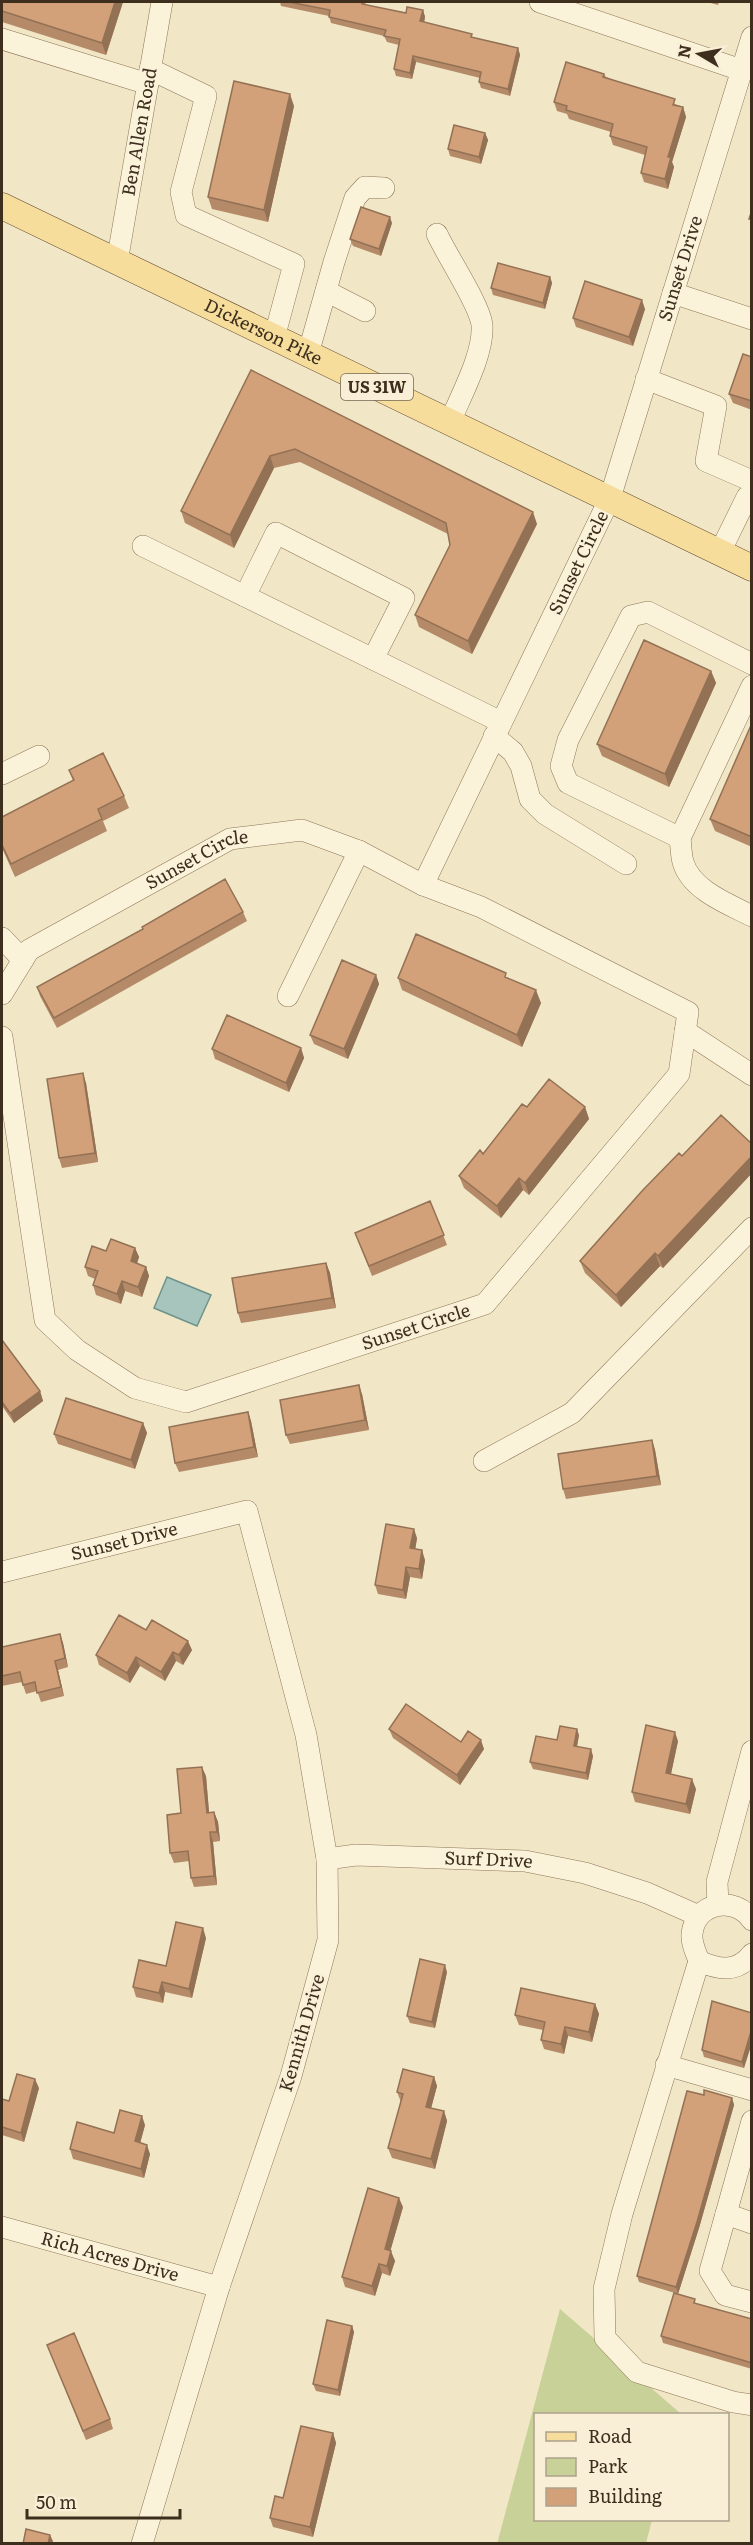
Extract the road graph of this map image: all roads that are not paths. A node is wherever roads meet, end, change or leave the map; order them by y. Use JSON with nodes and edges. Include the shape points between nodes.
{"nodes":[{"id":1,"x":162,"y":2,"type":"edge"},
{"id":2,"x":540,"y":2,"type":"edge"},
{"id":3,"x":752,"y":38,"type":"edge"},
{"id":4,"x":2,"y":39,"type":"edge"},
{"id":5,"x":741,"y":70,"type":"junction"},
{"id":6,"x":149,"y":76,"type":"junction"},
{"id":7,"x":384,"y":188,"type":"dead end"},
{"id":8,"x":2,"y":206,"type":"edge"},
{"id":9,"x":436,"y":234,"type":"dead end"},
{"id":10,"x":117,"y":262,"type":"junction"},
{"id":11,"x":326,"y":291,"type":"junction"},
{"id":12,"x":673,"y":293,"type":"junction"},
{"id":13,"x":365,"y":311,"type":"dead end"},
{"id":14,"x":752,"y":319,"type":"edge"},
{"id":15,"x":274,"y":338,"type":"junction"},
{"id":16,"x":308,"y":354,"type":"junction"},
{"id":17,"x":646,"y":379,"type":"junction"},
{"id":18,"x":450,"y":422,"type":"junction"},
{"id":19,"x":610,"y":498,"type":"junction"},
{"id":20,"x":143,"y":546,"type":"dead end"},
{"id":21,"x":720,"y":552,"type":"junction"},
{"id":22,"x":752,"y":568,"type":"edge"},
{"id":23,"x":245,"y":596,"type":"junction"},
{"id":24,"x":373,"y":659,"type":"junction"},
{"id":25,"x":752,"y":664,"type":"edge"},
{"id":26,"x":752,"y":687,"type":"edge"},
{"id":27,"x":497,"y":729,"type":"junction"},
{"id":28,"x":39,"y":756,"type":"dead end"},
{"id":29,"x":2,"y":774,"type":"edge"},
{"id":30,"x":680,"y":838,"type":"junction"},
{"id":31,"x":359,"y":850,"type":"junction"},
{"id":32,"x":626,"y":864,"type":"dead end"},
{"id":33,"x":423,"y":885,"type":"junction"},
{"id":34,"x":752,"y":916,"type":"edge"},
{"id":35,"x":2,"y":938,"type":"edge"},
{"id":36,"x":22,"y":960,"type":"junction"},
{"id":37,"x":2,"y":994,"type":"edge"},
{"id":38,"x":288,"y":996,"type":"dead end"},
{"id":39,"x":685,"y":1031,"type":"junction"},
{"id":40,"x":2,"y":1037,"type":"edge"},
{"id":41,"x":752,"y":1075,"type":"edge"},
{"id":42,"x":752,"y":1228,"type":"edge"},
{"id":43,"x":484,"y":1461,"type":"dead end"},
{"id":44,"x":247,"y":1511,"type":"joint"},
{"id":45,"x":2,"y":1572,"type":"edge"},
{"id":46,"x":752,"y":1752,"type":"edge"},
{"id":47,"x":746,"y":1792,"type":"edge"},
{"id":48,"x":327,"y":1859,"type":"junction"},
{"id":49,"x":718,"y":1905,"type":"junction"},
{"id":50,"x":699,"y":1916,"type":"junction"},
{"id":51,"x":752,"y":1920,"type":"edge"},
{"id":52,"x":752,"y":1954,"type":"edge"},
{"id":53,"x":699,"y":1961,"type":"junction"},
{"id":54,"x":666,"y":2065,"type":"junction"},
{"id":55,"x":752,"y":2090,"type":"edge"},
{"id":56,"x":752,"y":2121,"type":"edge"},
{"id":57,"x":726,"y":2214,"type":"junction"},
{"id":58,"x":752,"y":2223,"type":"edge"},
{"id":59,"x":2,"y":2227,"type":"edge"},
{"id":60,"x":219,"y":2287,"type":"junction"},
{"id":61,"x":752,"y":2301,"type":"edge"},
{"id":62,"x":752,"y":2405,"type":"edge"},
{"id":63,"x":142,"y":2544,"type":"edge"}],
"edges":[{"from":1,"to":6,"type":"street","name":"Ben Allen Road"},
{"from":2,"to":5,"type":"street"},
{"from":3,"to":5,"type":"street","name":"Sunset Drive"},
{"from":4,"to":6,"type":"street"},
{"from":5,"to":12,"type":"street","name":"Sunset Drive"},
{"from":6,"to":10,"type":"street","name":"Ben Allen Road"},
{"from":6,"to":15,"type":"street","via":[[206,96],[181,192],[186,215],[294,264]]},
{"from":7,"to":11,"type":"street","via":[[365,187],[355,198]]},
{"from":8,"to":10,"type":"main road","name":"Dickerson Pike","number":"US 31W"},
{"from":9,"to":18,"type":"street","via":[[482,323],[474,362]]},
{"from":10,"to":15,"type":"main road","name":"Dickerson Pike","number":"US 31W"},
{"from":11,"to":13,"type":"street"},
{"from":11,"to":16,"type":"street"},
{"from":12,"to":14,"type":"street"},
{"from":12,"to":17,"type":"street","name":"Sunset Drive"},
{"from":15,"to":16,"type":"main road","name":"Dickerson Pike","number":"US 31W"},
{"from":16,"to":18,"type":"main road","name":"Dickerson Pike","number":"US 31W"},
{"from":17,"to":19,"type":"street","name":"Sunset Drive"},
{"from":17,"to":21,"type":"street","via":[[716,406],[706,461],[746,487]]},
{"from":18,"to":19,"type":"main road","name":"Dickerson Pike","number":"US 31W"},
{"from":19,"to":21,"type":"main road","name":"Dickerson Pike","number":"US 31W"},
{"from":19,"to":27,"type":"street","name":"Sunset Circle"},
{"from":20,"to":23,"type":"street"},
{"from":21,"to":22,"type":"main road","name":"Dickerson Pike","number":"US 31W"},
{"from":23,"to":24,"type":"street"},
{"from":23,"to":24,"type":"street","via":[[276,533],[404,598]]},
{"from":24,"to":27,"type":"street"},
{"from":25,"to":30,"type":"street","via":[[648,612],[631,616],[568,740],[561,766],[568,783]]},
{"from":26,"to":30,"type":"street"},
{"from":27,"to":32,"type":"street","via":[[521,766],[530,799],[545,814]]},
{"from":27,"to":33,"type":"street","name":"Sunset Circle"},
{"from":28,"to":29,"type":"street"},
{"from":30,"to":34,"type":"street","via":[[683,862],[690,877]]},
{"from":31,"to":33,"type":"street","name":"Sunset Circle"},
{"from":31,"to":36,"type":"street","name":"Sunset Circle","via":[[302,830],[230,839],[29,950]]},
{"from":31,"to":38,"type":"street"},
{"from":33,"to":39,"type":"street","name":"Sunset Circle","via":[[481,907],[688,1012]]},
{"from":35,"to":36,"type":"street"},
{"from":36,"to":37,"type":"street","name":"Sunset Circle"},
{"from":39,"to":40,"type":"street","name":"Sunset Circle","via":[[679,1074],[485,1304],[186,1402],[135,1388],[77,1350],[45,1320]]},
{"from":39,"to":41,"type":"street"},
{"from":42,"to":43,"type":"street","via":[[572,1413]]},
{"from":44,"to":45,"type":"street","name":"Sunset Drive"},
{"from":44,"to":48,"type":"street","name":"Kennith Drive","via":[[306,1735]]},
{"from":46,"to":47,"type":"street"},
{"from":47,"to":49,"type":"street","via":[[717,1882]]},
{"from":48,"to":50,"type":"street","name":"Surf Drive","via":[[356,1856],[525,1861],[585,1873],[647,1893]]},
{"from":48,"to":60,"type":"street","name":"Kennith Drive","via":[[328,1940],[291,2076]]},
{"from":49,"to":50,"type":"street"},
{"from":49,"to":51,"type":"street","via":[[739,1908]]},
{"from":50,"to":53,"type":"street","via":[[692,1935]]},
{"from":52,"to":53,"type":"street","via":[[733,1968],[713,1967]]},
{"from":53,"to":54,"type":"street"},
{"from":54,"to":55,"type":"street"},
{"from":54,"to":62,"type":"street","via":[[604,2289],[605,2338],[637,2372]]},
{"from":56,"to":57,"type":"street"},
{"from":57,"to":58,"type":"street"},
{"from":57,"to":61,"type":"street","via":[[710,2271],[724,2295]]},
{"from":59,"to":60,"type":"street","name":"Rich Acres Drive"},
{"from":60,"to":63,"type":"street","name":"Kennith Drive"}]}
